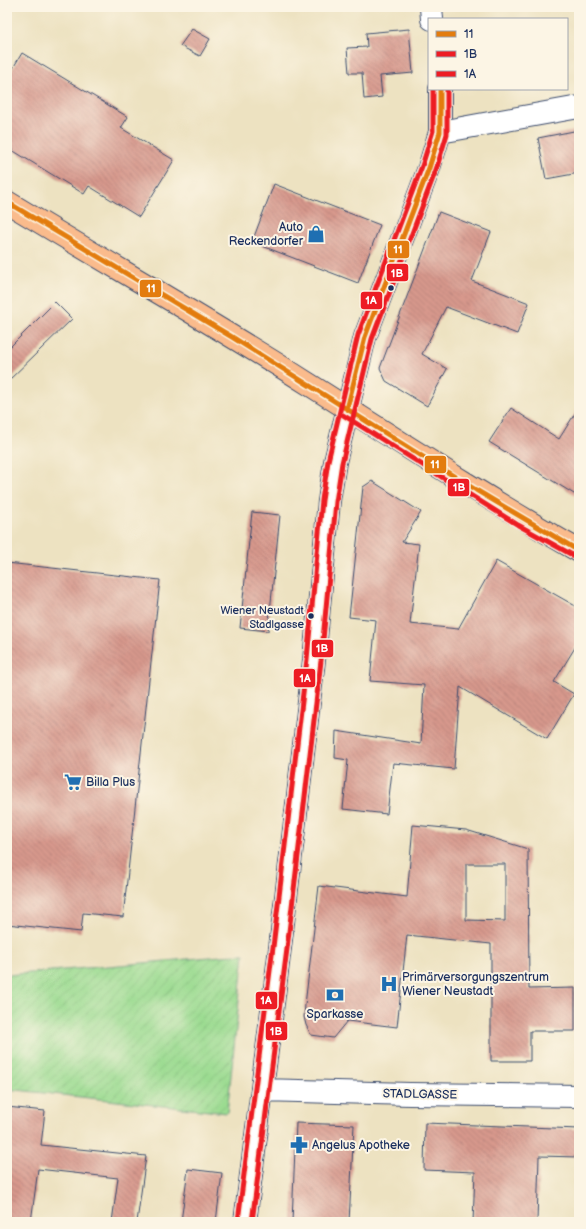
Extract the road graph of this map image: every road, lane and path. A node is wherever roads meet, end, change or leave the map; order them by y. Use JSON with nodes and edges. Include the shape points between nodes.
{"nodes":[{"id":1,"x":431,"y":7,"type":"edge"},
{"id":2,"x":432,"y":18,"type":"edge"},
{"id":3,"x":440,"y":90,"type":"edge"},
{"id":4,"x":579,"y":107,"type":"edge"},
{"id":5,"x":440,"y":132,"type":"junction"},
{"id":6,"x":7,"y":202,"type":"edge"},
{"id":7,"x":347,"y":410,"type":"junction"},
{"id":8,"x":579,"y":551,"type":"edge"},
{"id":9,"x":262,"y":1090,"type":"junction"},
{"id":10,"x":579,"y":1096,"type":"edge"},
{"id":11,"x":245,"y":1222,"type":"edge"}],
"edges":[{"from":1,"to":2,"type":"street"},
{"from":3,"to":5,"type":"street"},
{"from":4,"to":5,"type":"street"},
{"from":5,"to":7,"type":"street","via":[[365,338]]},
{"from":6,"to":7,"type":"main road","via":[[195,314]]},
{"from":7,"to":8,"type":"main road","via":[[522,519]]},
{"from":7,"to":9,"type":"street","via":[[329,501],[314,660]]},
{"from":9,"to":10,"type":"street","name":"STADLGASSE"},
{"from":9,"to":11,"type":"street"}]}
